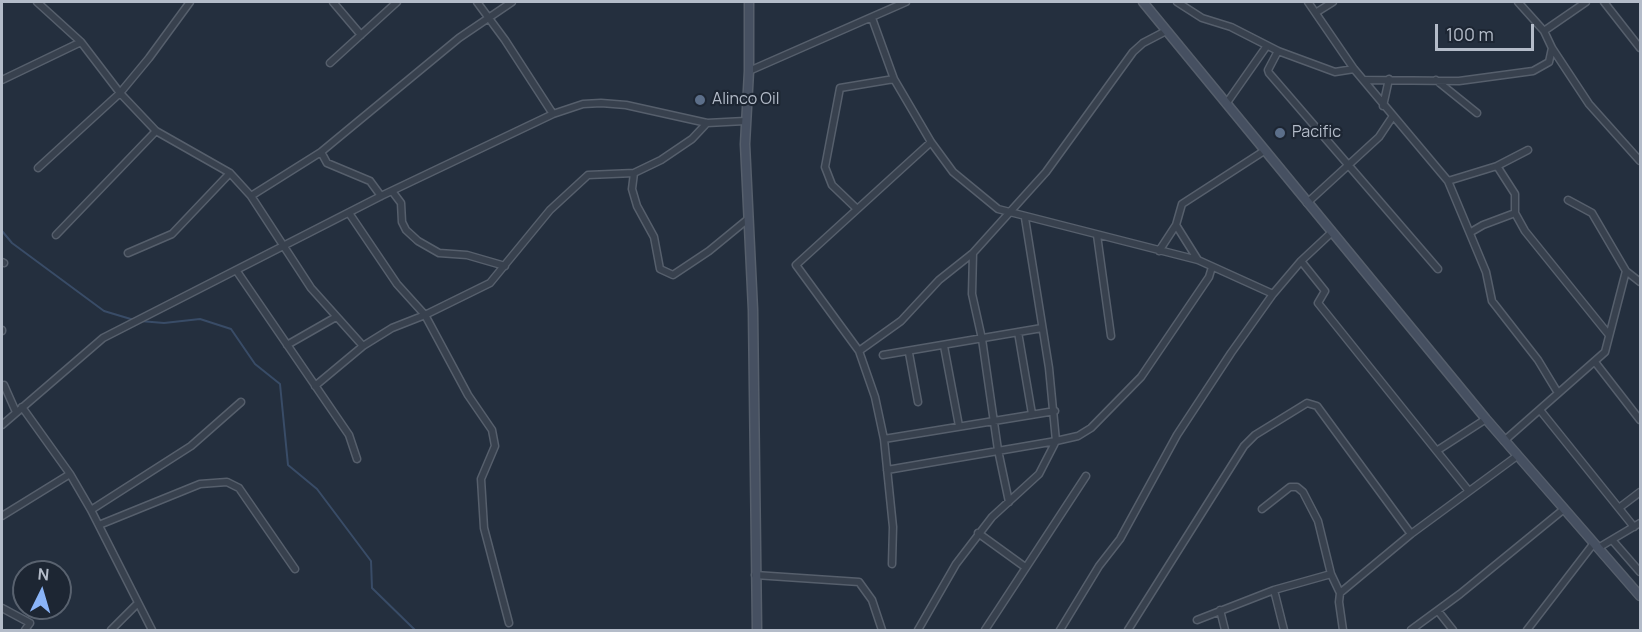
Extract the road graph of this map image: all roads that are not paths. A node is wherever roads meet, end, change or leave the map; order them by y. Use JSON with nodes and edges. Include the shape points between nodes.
{"nodes":[{"id":1,"x":37,"y":2,"type":"edge"},
{"id":2,"x":190,"y":2,"type":"edge"},
{"id":3,"x":333,"y":2,"type":"edge"},
{"id":4,"x":397,"y":2,"type":"edge"},
{"id":5,"x":477,"y":2,"type":"edge"},
{"id":6,"x":512,"y":2,"type":"edge"},
{"id":7,"x":749,"y":2,"type":"edge"},
{"id":8,"x":906,"y":2,"type":"edge"},
{"id":9,"x":1143,"y":2,"type":"edge"},
{"id":10,"x":1177,"y":2,"type":"edge"},
{"id":11,"x":1308,"y":2,"type":"edge"},
{"id":12,"x":1333,"y":2,"type":"edge"},
{"id":13,"x":1518,"y":2,"type":"edge"},
{"id":14,"x":1586,"y":2,"type":"edge"},
{"id":15,"x":1604,"y":2,"type":"edge"},
{"id":16,"x":1317,"y":12,"type":"junction"},
{"id":17,"x":488,"y":17,"type":"junction"},
{"id":18,"x":872,"y":18,"type":"junction"},
{"id":19,"x":1166,"y":31,"type":"junction"},
{"id":20,"x":1544,"y":31,"type":"junction"},
{"id":21,"x":361,"y":35,"type":"junction"},
{"id":22,"x":81,"y":42,"type":"junction"},
{"id":23,"x":1266,"y":46,"type":"junction"},
{"id":24,"x":1552,"y":48,"type":"junction"},
{"id":25,"x":1641,"y":48,"type":"edge"},
{"id":26,"x":1278,"y":51,"type":"junction"},
{"id":27,"x":330,"y":63,"type":"dead end"},
{"id":28,"x":1354,"y":69,"type":"junction"},
{"id":29,"x":749,"y":71,"type":"junction"},
{"id":30,"x":894,"y":79,"type":"junction"},
{"id":31,"x":1389,"y":79,"type":"junction"},
{"id":32,"x":2,"y":80,"type":"edge"},
{"id":33,"x":1365,"y":80,"type":"junction"},
{"id":34,"x":1436,"y":80,"type":"junction"},
{"id":35,"x":120,"y":93,"type":"junction"},
{"id":36,"x":1226,"y":104,"type":"junction"},
{"id":37,"x":1383,"y":106,"type":"junction"},
{"id":38,"x":1477,"y":113,"type":"dead end"},
{"id":39,"x":553,"y":114,"type":"junction"},
{"id":40,"x":1393,"y":116,"type":"junction"},
{"id":41,"x":745,"y":121,"type":"junction"},
{"id":42,"x":707,"y":123,"type":"junction"},
{"id":43,"x":156,"y":131,"type":"junction"},
{"id":44,"x":931,"y":142,"type":"junction"},
{"id":45,"x":1528,"y":150,"type":"dead end"},
{"id":46,"x":1264,"y":151,"type":"junction"},
{"id":47,"x":321,"y":152,"type":"junction"},
{"id":48,"x":1641,"y":161,"type":"edge"},
{"id":49,"x":1350,"y":165,"type":"junction"},
{"id":50,"x":1497,"y":166,"type":"junction"},
{"id":51,"x":38,"y":168,"type":"dead end"},
{"id":52,"x":230,"y":173,"type":"junction"},
{"id":53,"x":634,"y":173,"type":"junction"},
{"id":54,"x":1448,"y":181,"type":"junction"},
{"id":55,"x":392,"y":191,"type":"junction"},
{"id":56,"x":251,"y":196,"type":"junction"},
{"id":57,"x":381,"y":196,"type":"junction"},
{"id":58,"x":1568,"y":200,"type":"dead end"},
{"id":59,"x":1307,"y":203,"type":"junction"},
{"id":60,"x":856,"y":208,"type":"junction"},
{"id":61,"x":349,"y":213,"type":"junction"},
{"id":62,"x":1010,"y":213,"type":"junction"},
{"id":63,"x":1515,"y":213,"type":"junction"},
{"id":64,"x":1025,"y":218,"type":"junction"},
{"id":65,"x":748,"y":219,"type":"junction"},
{"id":66,"x":1176,"y":225,"type":"junction"},
{"id":67,"x":1471,"y":232,"type":"junction"},
{"id":68,"x":1331,"y":233,"type":"junction"},
{"id":69,"x":56,"y":235,"type":"dead end"},
{"id":70,"x":1097,"y":235,"type":"junction"},
{"id":71,"x":283,"y":245,"type":"junction"},
{"id":72,"x":1159,"y":251,"type":"junction"},
{"id":73,"x":128,"y":253,"type":"dead end"},
{"id":74,"x":973,"y":253,"type":"junction"},
{"id":75,"x":1198,"y":260,"type":"junction"},
{"id":76,"x":1301,"y":261,"type":"junction"},
{"id":77,"x":505,"y":266,"type":"junction"},
{"id":78,"x":1212,"y":267,"type":"junction"},
{"id":79,"x":1438,"y":269,"type":"dead end"},
{"id":80,"x":236,"y":270,"type":"junction"},
{"id":81,"x":1626,"y":271,"type":"junction"},
{"id":82,"x":1641,"y":282,"type":"edge"},
{"id":83,"x":1273,"y":294,"type":"junction"},
{"id":84,"x":425,"y":315,"type":"junction"},
{"id":85,"x":336,"y":317,"type":"junction"},
{"id":86,"x":1042,"y":328,"type":"junction"},
{"id":87,"x":1018,"y":332,"type":"junction"},
{"id":88,"x":1609,"y":335,"type":"junction"},
{"id":89,"x":1111,"y":336,"type":"dead end"},
{"id":90,"x":982,"y":339,"type":"junction"},
{"id":91,"x":287,"y":345,"type":"junction"},
{"id":92,"x":363,"y":346,"type":"junction"},
{"id":93,"x":945,"y":346,"type":"junction"},
{"id":94,"x":859,"y":351,"type":"junction"},
{"id":95,"x":909,"y":352,"type":"junction"},
{"id":96,"x":883,"y":355,"type":"dead end"},
{"id":97,"x":1595,"y":362,"type":"junction"},
{"id":98,"x":4,"y":385,"type":"dead end"},
{"id":99,"x":315,"y":386,"type":"junction"},
{"id":100,"x":1558,"y":393,"type":"junction"},
{"id":101,"x":242,"y":402,"type":"dead end"},
{"id":102,"x":918,"y":402,"type":"dead end"},
{"id":103,"x":22,"y":407,"type":"junction"},
{"id":104,"x":1540,"y":410,"type":"junction"},
{"id":105,"x":1055,"y":411,"type":"junction"},
{"id":106,"x":16,"y":412,"type":"junction"},
{"id":107,"x":1032,"y":414,"type":"junction"},
{"id":108,"x":1486,"y":419,"type":"junction"},
{"id":109,"x":993,"y":420,"type":"junction"},
{"id":110,"x":1641,"y":420,"type":"edge"},
{"id":111,"x":2,"y":425,"type":"edge"},
{"id":112,"x":959,"y":426,"type":"junction"},
{"id":113,"x":884,"y":439,"type":"junction"},
{"id":114,"x":1056,"y":441,"type":"junction"},
{"id":115,"x":1504,"y":441,"type":"junction"},
{"id":116,"x":998,"y":450,"type":"junction"},
{"id":117,"x":1438,"y":450,"type":"junction"},
{"id":118,"x":1517,"y":456,"type":"junction"},
{"id":119,"x":357,"y":459,"type":"dead end"},
{"id":120,"x":887,"y":470,"type":"junction"},
{"id":121,"x":70,"y":474,"type":"junction"},
{"id":122,"x":1086,"y":476,"type":"dead end"},
{"id":123,"x":1468,"y":490,"type":"junction"},
{"id":124,"x":1641,"y":492,"type":"edge"},
{"id":125,"x":1009,"y":502,"type":"junction"},
{"id":126,"x":1619,"y":508,"type":"junction"},
{"id":127,"x":1262,"y":509,"type":"dead end"},
{"id":128,"x":1564,"y":509,"type":"junction"},
{"id":129,"x":91,"y":510,"type":"junction"},
{"id":130,"x":2,"y":516,"type":"edge"},
{"id":131,"x":1641,"y":523,"type":"edge"},
{"id":132,"x":99,"y":525,"type":"junction"},
{"id":133,"x":1634,"y":527,"type":"junction"},
{"id":134,"x":978,"y":534,"type":"junction"},
{"id":135,"x":1411,"y":534,"type":"junction"},
{"id":136,"x":1613,"y":541,"type":"junction"},
{"id":137,"x":1596,"y":546,"type":"junction"},
{"id":138,"x":892,"y":564,"type":"dead end"},
{"id":139,"x":1025,"y":567,"type":"junction"},
{"id":140,"x":295,"y":569,"type":"dead end"},
{"id":141,"x":1641,"y":572,"type":"edge"},
{"id":142,"x":1330,"y":574,"type":"junction"},
{"id":143,"x":755,"y":575,"type":"junction"},
{"id":144,"x":1274,"y":590,"type":"junction"},
{"id":145,"x":1340,"y":593,"type":"junction"},
{"id":146,"x":1641,"y":596,"type":"edge"},
{"id":147,"x":137,"y":604,"type":"junction"},
{"id":148,"x":2,"y":608,"type":"edge"},
{"id":149,"x":1220,"y":610,"type":"junction"},
{"id":150,"x":1438,"y":611,"type":"junction"},
{"id":151,"x":1197,"y":620,"type":"dead end"},
{"id":152,"x":508,"y":623,"type":"dead end"},
{"id":153,"x":25,"y":630,"type":"edge"},
{"id":154,"x":111,"y":630,"type":"edge"},
{"id":155,"x":152,"y":630,"type":"edge"},
{"id":156,"x":757,"y":630,"type":"edge"},
{"id":157,"x":882,"y":630,"type":"edge"},
{"id":158,"x":918,"y":630,"type":"edge"},
{"id":159,"x":985,"y":630,"type":"edge"},
{"id":160,"x":1060,"y":630,"type":"edge"},
{"id":161,"x":1128,"y":630,"type":"edge"},
{"id":162,"x":1225,"y":630,"type":"edge"},
{"id":163,"x":1284,"y":630,"type":"edge"},
{"id":164,"x":1342,"y":630,"type":"edge"},
{"id":165,"x":1411,"y":630,"type":"edge"},
{"id":166,"x":1453,"y":630,"type":"edge"},
{"id":167,"x":1527,"y":630,"type":"edge"}],
"edges":[{"from":1,"to":22,"type":"street"},
{"from":2,"to":35,"type":"street"},
{"from":3,"to":21,"type":"street"},
{"from":4,"to":21,"type":"street"},
{"from":5,"to":17,"type":"street"},
{"from":6,"to":17,"type":"street"},
{"from":7,"to":29,"type":"main road"},
{"from":8,"to":18,"type":"street"},
{"from":9,"to":19,"type":"main road"},
{"from":10,"to":23,"type":"street","via":[[1202,18],[1231,27]]},
{"from":11,"to":16,"type":"street"},
{"from":12,"to":16,"type":"street"},
{"from":13,"to":20,"type":"street"},
{"from":14,"to":20,"type":"street"},
{"from":15,"to":25,"type":"street"},
{"from":16,"to":28,"type":"street"},
{"from":17,"to":39,"type":"street"},
{"from":17,"to":47,"type":"street"},
{"from":18,"to":29,"type":"street"},
{"from":18,"to":30,"type":"street"},
{"from":19,"to":36,"type":"main road"},
{"from":19,"to":62,"type":"street","via":[[1133,52],[1046,172]]},
{"from":20,"to":24,"type":"street"},
{"from":21,"to":27,"type":"street"},
{"from":22,"to":32,"type":"street"},
{"from":22,"to":35,"type":"street"},
{"from":23,"to":26,"type":"street"},
{"from":23,"to":36,"type":"street"},
{"from":24,"to":34,"type":"street","via":[[1549,62],[1538,70],[1460,81]]},
{"from":24,"to":48,"type":"street","via":[[1589,104]]},
{"from":26,"to":28,"type":"street","via":[[1335,72]]},
{"from":26,"to":49,"type":"street","via":[[1269,73]]},
{"from":28,"to":33,"type":"street"},
{"from":29,"to":41,"type":"main road"},
{"from":30,"to":44,"type":"street"},
{"from":30,"to":60,"type":"street","via":[[840,88],[825,167],[832,185]]},
{"from":31,"to":33,"type":"street"},
{"from":31,"to":34,"type":"street"},
{"from":31,"to":37,"type":"street"},
{"from":33,"to":37,"type":"street"},
{"from":34,"to":38,"type":"street"},
{"from":35,"to":43,"type":"street"},
{"from":35,"to":51,"type":"street"},
{"from":36,"to":46,"type":"main road"},
{"from":37,"to":40,"type":"street"},
{"from":39,"to":42,"type":"street","via":[[583,104],[601,103]]},
{"from":39,"to":55,"type":"street"},
{"from":40,"to":49,"type":"street"},
{"from":40,"to":54,"type":"street"},
{"from":41,"to":42,"type":"street"},
{"from":41,"to":65,"type":"main road"},
{"from":42,"to":53,"type":"street","via":[[692,139]]},
{"from":43,"to":52,"type":"street"},
{"from":43,"to":69,"type":"street"},
{"from":44,"to":60,"type":"street"},
{"from":44,"to":62,"type":"street","via":[[953,172],[998,209]]},
{"from":45,"to":50,"type":"street"},
{"from":46,"to":59,"type":"main road"},
{"from":46,"to":66,"type":"street","via":[[1182,204]]},
{"from":47,"to":56,"type":"street"},
{"from":47,"to":57,"type":"street","via":[[327,163],[370,181]]},
{"from":49,"to":59,"type":"street"},
{"from":49,"to":79,"type":"street"},
{"from":50,"to":54,"type":"street"},
{"from":50,"to":63,"type":"street","via":[[1515,194]]},
{"from":52,"to":56,"type":"street"},
{"from":52,"to":73,"type":"street","via":[[172,234]]},
{"from":53,"to":65,"type":"street","via":[[632,189],[654,237],[660,269],[673,275]]},
{"from":53,"to":77,"type":"street","via":[[588,175],[550,210]]},
{"from":54,"to":67,"type":"street"},
{"from":55,"to":57,"type":"street"},
{"from":55,"to":77,"type":"street","via":[[400,203],[406,230],[418,241],[439,254],[467,255]]},
{"from":56,"to":71,"type":"street"},
{"from":57,"to":61,"type":"street"},
{"from":58,"to":81,"type":"street","via":[[1592,213]]},
{"from":59,"to":68,"type":"main road"},
{"from":60,"to":94,"type":"street","via":[[825,242],[796,264]]},
{"from":61,"to":71,"type":"street"},
{"from":61,"to":84,"type":"street","via":[[397,284]]},
{"from":62,"to":64,"type":"street"},
{"from":62,"to":74,"type":"street"},
{"from":63,"to":67,"type":"street"},
{"from":63,"to":88,"type":"street","via":[[1525,231]]},
{"from":64,"to":70,"type":"street"},
{"from":64,"to":86,"type":"street"},
{"from":65,"to":143,"type":"main road","via":[[753,310]]},
{"from":66,"to":72,"type":"street"},
{"from":66,"to":75,"type":"street"},
{"from":67,"to":100,"type":"street","via":[[1492,301]]},
{"from":68,"to":76,"type":"street"},
{"from":68,"to":108,"type":"main road"},
{"from":70,"to":72,"type":"street"},
{"from":70,"to":89,"type":"street"},
{"from":71,"to":80,"type":"street"},
{"from":71,"to":85,"type":"street"},
{"from":72,"to":75,"type":"street"},
{"from":74,"to":90,"type":"street","via":[[972,294]]},
{"from":74,"to":94,"type":"street","via":[[939,280],[901,321]]},
{"from":75,"to":78,"type":"street"},
{"from":76,"to":83,"type":"street"},
{"from":76,"to":117,"type":"street","via":[[1325,291],[1318,303]]},
{"from":77,"to":84,"type":"street","via":[[489,283]]},
{"from":78,"to":83,"type":"street"},
{"from":78,"to":114,"type":"street","via":[[1141,377],[1091,429]]},
{"from":80,"to":91,"type":"street"},
{"from":80,"to":103,"type":"street","via":[[87,350]]},
{"from":81,"to":82,"type":"street"},
{"from":81,"to":88,"type":"street"},
{"from":83,"to":160,"type":"street","via":[[1178,435],[1120,539]]},
{"from":84,"to":92,"type":"street","via":[[392,327]]},
{"from":84,"to":152,"type":"street","via":[[492,430],[495,446],[481,479],[484,528]]},
{"from":85,"to":91,"type":"street"},
{"from":85,"to":92,"type":"street"},
{"from":86,"to":87,"type":"street"},
{"from":86,"to":105,"type":"street"},
{"from":87,"to":90,"type":"street"},
{"from":87,"to":107,"type":"street"},
{"from":88,"to":97,"type":"street","via":[[1607,349]]},
{"from":90,"to":93,"type":"street"},
{"from":90,"to":109,"type":"street"},
{"from":91,"to":99,"type":"street"},
{"from":92,"to":99,"type":"street"},
{"from":93,"to":95,"type":"street"},
{"from":93,"to":112,"type":"street"},
{"from":94,"to":113,"type":"street"},
{"from":95,"to":96,"type":"street"},
{"from":95,"to":102,"type":"street"},
{"from":97,"to":100,"type":"street"},
{"from":97,"to":110,"type":"street"},
{"from":98,"to":106,"type":"street"},
{"from":99,"to":119,"type":"street","via":[[350,435]]},
{"from":100,"to":104,"type":"street"},
{"from":101,"to":129,"type":"street","via":[[191,446]]},
{"from":103,"to":106,"type":"street"},
{"from":103,"to":121,"type":"street"},
{"from":104,"to":115,"type":"street"},
{"from":104,"to":126,"type":"street"},
{"from":105,"to":107,"type":"street"},
{"from":105,"to":114,"type":"street"},
{"from":106,"to":111,"type":"street"},
{"from":107,"to":109,"type":"street"},
{"from":108,"to":115,"type":"main road"},
{"from":108,"to":117,"type":"street"},
{"from":109,"to":112,"type":"street"},
{"from":109,"to":116,"type":"street"},
{"from":112,"to":113,"type":"street"},
{"from":113,"to":120,"type":"street"},
{"from":114,"to":116,"type":"street"},
{"from":114,"to":125,"type":"street","via":[[1039,474]]},
{"from":115,"to":118,"type":"main road"},
{"from":116,"to":120,"type":"street"},
{"from":116,"to":125,"type":"street"},
{"from":117,"to":123,"type":"street"},
{"from":118,"to":123,"type":"street"},
{"from":118,"to":128,"type":"main road"},
{"from":120,"to":138,"type":"street","via":[[893,526]]},
{"from":121,"to":129,"type":"street"},
{"from":121,"to":130,"type":"street"},
{"from":122,"to":139,"type":"street"},
{"from":123,"to":135,"type":"street"},
{"from":124,"to":126,"type":"street"},
{"from":125,"to":134,"type":"street"},
{"from":126,"to":133,"type":"street"},
{"from":127,"to":142,"type":"street","via":[[1290,487],[1304,492],[1318,521]]},
{"from":128,"to":137,"type":"main road"},
{"from":128,"to":150,"type":"street"},
{"from":129,"to":132,"type":"street"},
{"from":131,"to":133,"type":"street"},
{"from":132,"to":140,"type":"street","via":[[200,484],[227,482],[238,488]]},
{"from":132,"to":147,"type":"street"},
{"from":133,"to":136,"type":"street"},
{"from":134,"to":139,"type":"street"},
{"from":134,"to":158,"type":"street"},
{"from":135,"to":145,"type":"street"},
{"from":135,"to":161,"type":"street","via":[[1317,406],[1307,403],[1244,446]]},
{"from":136,"to":137,"type":"street"},
{"from":136,"to":141,"type":"street"},
{"from":137,"to":146,"type":"main road"},
{"from":137,"to":167,"type":"street"},
{"from":139,"to":159,"type":"street"},
{"from":142,"to":144,"type":"street"},
{"from":142,"to":145,"type":"street"},
{"from":143,"to":156,"type":"main road"},
{"from":143,"to":157,"type":"street","via":[[859,582],[872,600]]},
{"from":144,"to":149,"type":"street"},
{"from":144,"to":163,"type":"street"},
{"from":145,"to":164,"type":"street"},
{"from":147,"to":154,"type":"street"},
{"from":147,"to":155,"type":"street"},
{"from":148,"to":153,"type":"street","via":[[30,623]]},
{"from":149,"to":151,"type":"street"},
{"from":149,"to":162,"type":"street"},
{"from":150,"to":165,"type":"street"},
{"from":150,"to":166,"type":"street"}]}
